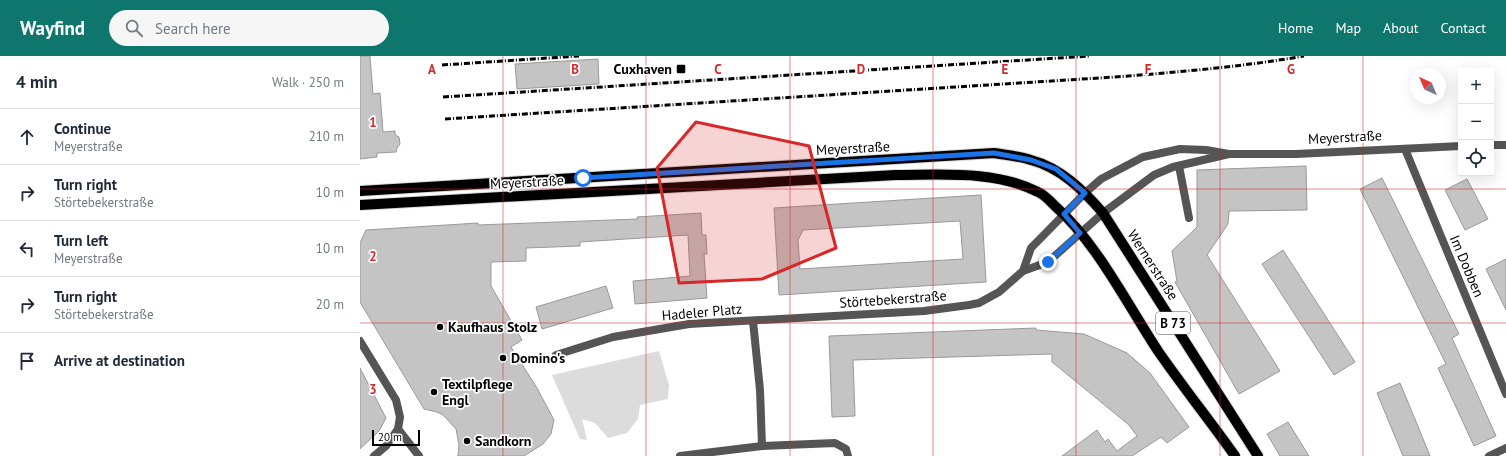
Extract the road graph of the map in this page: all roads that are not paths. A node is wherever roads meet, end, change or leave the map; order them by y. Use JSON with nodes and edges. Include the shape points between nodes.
{"nodes":[{"id":1,"x":1494,"y":145,"type":"edge"},
{"id":2,"x":1506,"y":145,"type":"edge"},
{"id":3,"x":1458,"y":146,"type":"edge"},
{"id":4,"x":1405,"y":149,"type":"junction"},
{"id":5,"x":1229,"y":154,"type":"junction"},
{"id":6,"x":1179,"y":166,"type":"junction"},
{"id":7,"x":360,"y":191,"type":"edge"},
{"id":8,"x":1085,"y":193,"type":"junction"},
{"id":9,"x":362,"y":207,"type":"edge"},
{"id":10,"x":1103,"y":213,"type":"junction"},
{"id":11,"x":1064,"y":214,"type":"junction"},
{"id":12,"x":1189,"y":218,"type":"dead end"},
{"id":13,"x":1080,"y":233,"type":"junction"},
{"id":14,"x":1023,"y":271,"type":"junction"},
{"id":15,"x":753,"y":321,"type":"junction"},
{"id":16,"x":360,"y":341,"type":"edge"},
{"id":17,"x":556,"y":355,"type":"dead end"},
{"id":18,"x":1506,"y":394,"type":"edge"},
{"id":19,"x":398,"y":429,"type":"junction"},
{"id":20,"x":762,"y":446,"type":"junction"},
{"id":21,"x":1506,"y":448,"type":"edge"},
{"id":22,"x":374,"y":456,"type":"edge"},
{"id":23,"x":420,"y":456,"type":"edge"},
{"id":24,"x":680,"y":456,"type":"edge"},
{"id":25,"x":848,"y":456,"type":"edge"},
{"id":26,"x":1235,"y":456,"type":"edge"},
{"id":27,"x":1258,"y":456,"type":"edge"},
{"id":28,"x":1488,"y":456,"type":"edge"}],
"edges":[{"from":1,"to":2,"type":"street"},
{"from":3,"to":4,"type":"street","name":"Meyerstraße"},
{"from":4,"to":5,"type":"street","name":"Meyerstraße"},
{"from":4,"to":18,"type":"street","name":"Im Dobben"},
{"from":5,"to":6,"type":"street","name":"Meyerstraße"},
{"from":5,"to":8,"type":"street","name":"Meyerstraße","via":[[1206,150],[1180,150],[1143,157],[1101,179]]},
{"from":6,"to":10,"type":"street","name":"Meyerstraße","via":[[1154,175]]},
{"from":6,"to":12,"type":"street"},
{"from":7,"to":8,"type":"main road","name":"Meyerstraße","number":"B 73","via":[[994,153],[1031,160],[1056,169]]},
{"from":8,"to":10,"type":"main road","name":"Wernerstraße","number":"B 73"},
{"from":8,"to":11,"type":"street","name":"Störtebekerstraße"},
{"from":9,"to":11,"type":"main road","name":"Meyerstraße","number":"B 73","via":[[888,176],[964,174],[1015,183],[1033,190],[1043,195]]},
{"from":10,"to":13,"type":"street","name":"Meyerstraße"},
{"from":10,"to":27,"type":"main road","name":"Wernerstraße","number":"B 73"},
{"from":11,"to":13,"type":"main road","name":"Meyerstraße","number":"B 73"},
{"from":11,"to":14,"type":"street","name":"Störtebekerstraße","via":[[1031,248]]},
{"from":13,"to":14,"type":"street","name":"Störtebekerstraße","via":[[1048,262]]},
{"from":13,"to":26,"type":"main road","number":"B 73","via":[[1158,350]]},
{"from":14,"to":15,"type":"street","name":"Störtebekerstraße","via":[[989,299],[969,305],[924,311]]},
{"from":15,"to":17,"type":"street","name":"Hadeler Platz","via":[[682,325],[613,337]]},
{"from":15,"to":20,"type":"street","name":"Hadeler Platz","via":[[760,390]]},
{"from":16,"to":19,"type":"street","via":[[396,400],[400,417]]},
{"from":19,"to":22,"type":"street"},
{"from":19,"to":23,"type":"street"},
{"from":20,"to":24,"type":"street"},
{"from":20,"to":25,"type":"street","via":[[835,443],[846,449]]},
{"from":21,"to":28,"type":"street"}]}
